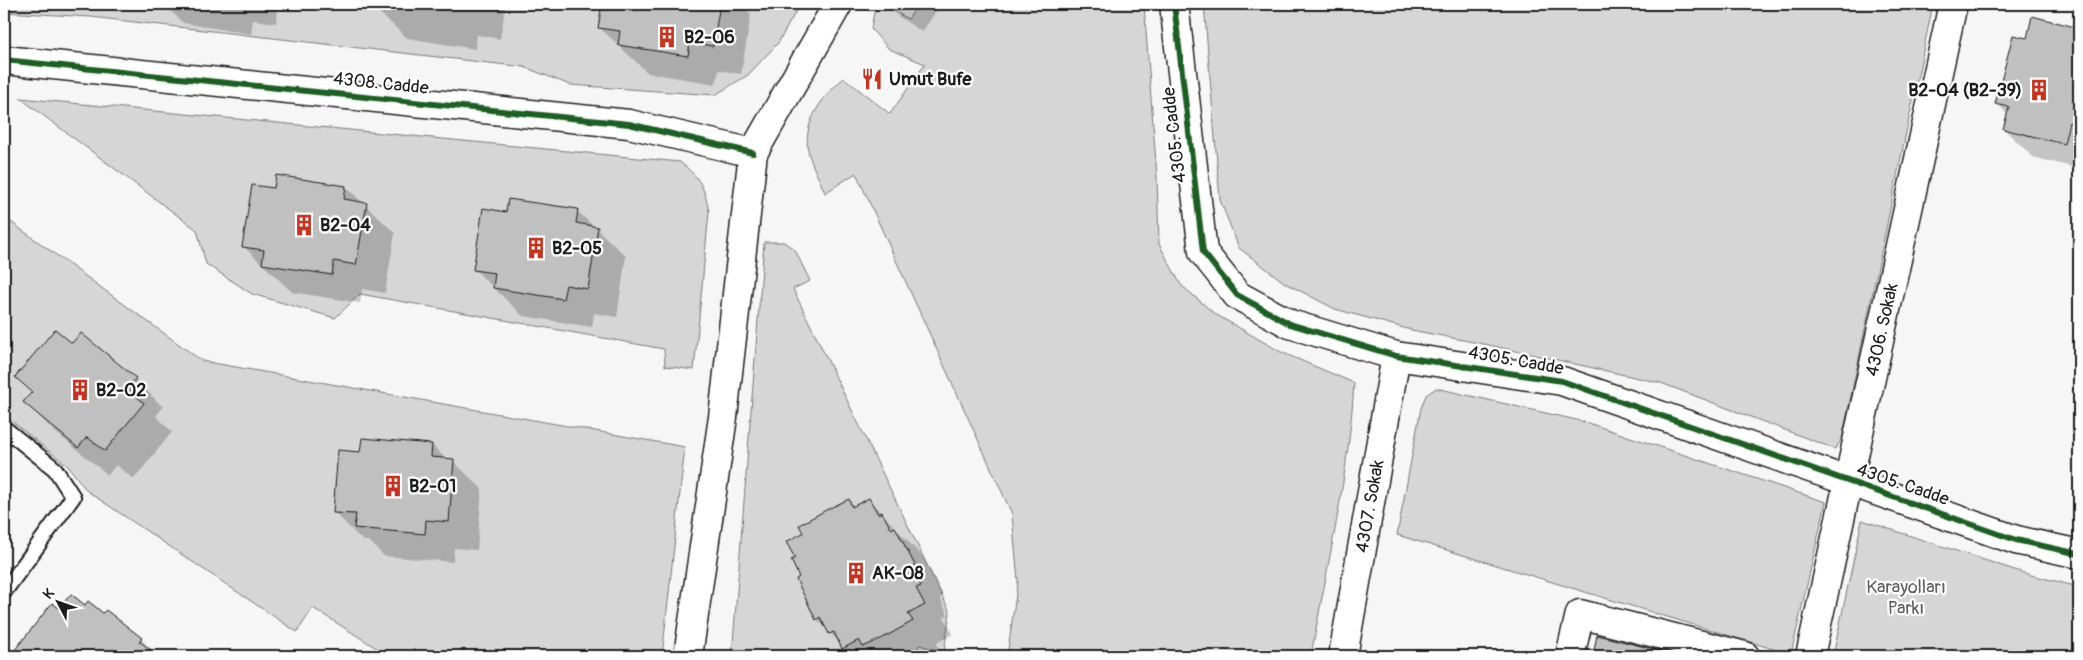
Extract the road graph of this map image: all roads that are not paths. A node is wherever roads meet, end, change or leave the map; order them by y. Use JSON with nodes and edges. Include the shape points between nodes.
{"nodes":[{"id":1,"x":838,"y":4,"type":"edge"},
{"id":2,"x":1174,"y":4,"type":"edge"},
{"id":3,"x":1953,"y":4,"type":"edge"},
{"id":4,"x":4,"y":60,"type":"edge"},
{"id":5,"x":752,"y":153,"type":"junction"},
{"id":6,"x":1396,"y":356,"type":"junction"},
{"id":7,"x":4,"y":428,"type":"edge"},
{"id":8,"x":1848,"y":481,"type":"junction"},
{"id":9,"x":2079,"y":554,"type":"edge"},
{"id":10,"x":4,"y":592,"type":"edge"},
{"id":11,"x":688,"y":656,"type":"edge"},
{"id":12,"x":1343,"y":656,"type":"edge"},
{"id":13,"x":1570,"y":656,"type":"edge"},
{"id":14,"x":1745,"y":656,"type":"edge"},
{"id":15,"x":1810,"y":656,"type":"edge"}],
"edges":[{"from":1,"to":5,"type":"street"},
{"from":2,"to":6,"type":"street","name":"4305. Cadde","via":[[1203,252],[1237,296],[1290,324]]},
{"from":3,"to":8,"type":"street","name":"4306. Sokak"},
{"from":4,"to":5,"type":"street","name":"4308. Cadde","via":[[629,124]]},
{"from":5,"to":11,"type":"street","via":[[723,417]]},
{"from":6,"to":8,"type":"street","name":"4305. Cadde","via":[[1562,382]]},
{"from":6,"to":12,"type":"street","name":"4307. Sokak"},
{"from":7,"to":10,"type":"lane","via":[[55,469],[73,497]]},
{"from":8,"to":9,"type":"street","name":"4305. Cadde","via":[[2016,540]]},
{"from":8,"to":15,"type":"street","name":"4306. Sokak"},
{"from":13,"to":14,"type":"street","via":[[1580,614]]}]}
